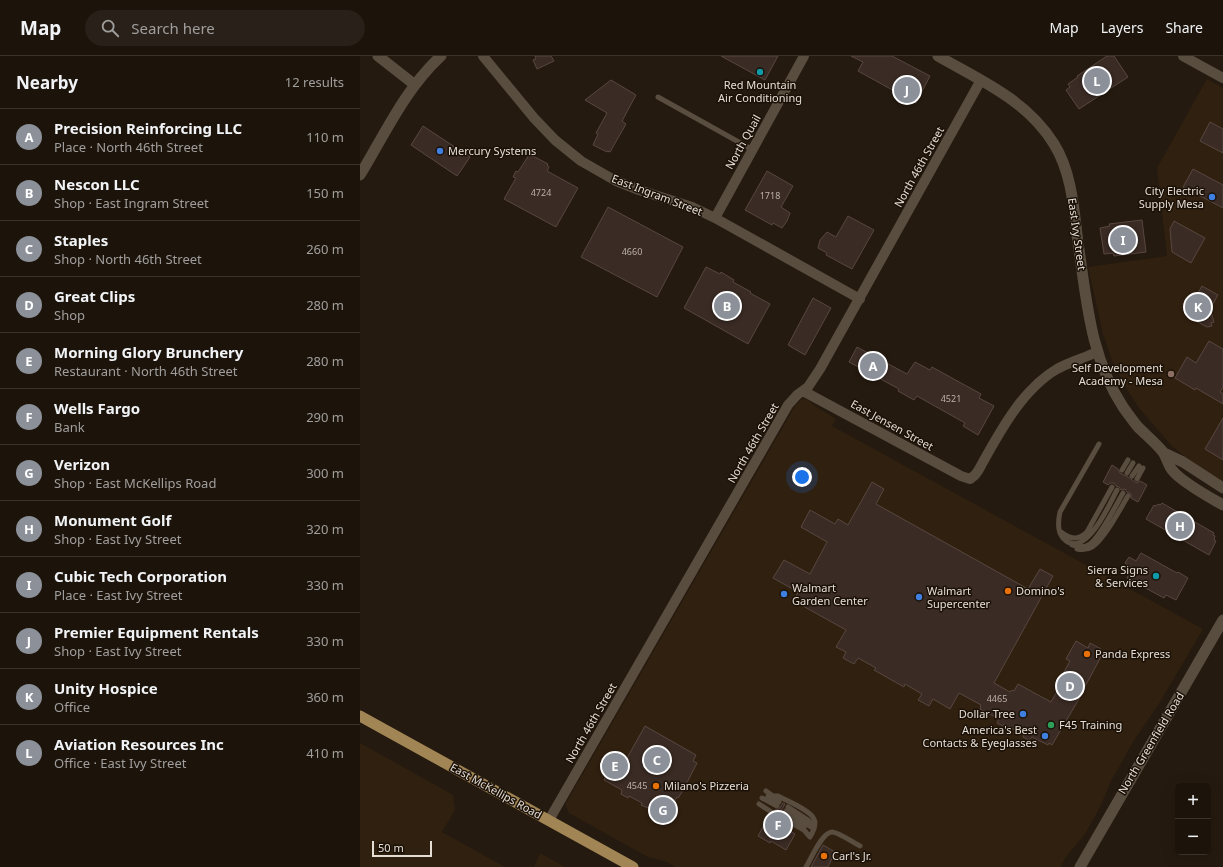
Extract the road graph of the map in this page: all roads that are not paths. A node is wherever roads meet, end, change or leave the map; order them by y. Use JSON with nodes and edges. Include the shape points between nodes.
{"nodes":[{"id":1,"x":378,"y":56,"type":"edge"},
{"id":2,"x":441,"y":56,"type":"edge"},
{"id":3,"x":483,"y":56,"type":"edge"},
{"id":4,"x":804,"y":56,"type":"edge"},
{"id":5,"x":938,"y":56,"type":"edge"},
{"id":6,"x":1183,"y":56,"type":"edge"},
{"id":7,"x":1223,"y":78,"type":"edge"},
{"id":8,"x":981,"y":80,"type":"junction"},
{"id":9,"x":415,"y":85,"type":"junction"},
{"id":10,"x":658,"y":97,"type":"dead end"},
{"id":11,"x":753,"y":150,"type":"junction"},
{"id":12,"x":360,"y":175,"type":"edge"},
{"id":13,"x":715,"y":218,"type":"junction"},
{"id":14,"x":860,"y":299,"type":"junction"},
{"id":15,"x":1097,"y":352,"type":"junction"},
{"id":16,"x":803,"y":391,"type":"junction"},
{"id":17,"x":1100,"y":444,"type":"dead end"},
{"id":18,"x":1164,"y":453,"type":"junction"},
{"id":19,"x":1130,"y":461,"type":"dead end"},
{"id":20,"x":1141,"y":467,"type":"dead end"},
{"id":21,"x":1124,"y":472,"type":"dead end"},
{"id":22,"x":1135,"y":478,"type":"dead end"},
{"id":23,"x":1223,"y":488,"type":"edge"},
{"id":24,"x":1125,"y":494,"type":"dead end"},
{"id":25,"x":1223,"y":505,"type":"edge"},
{"id":26,"x":1060,"y":532,"type":"junction"},
{"id":27,"x":1069,"y":543,"type":"junction"},
{"id":28,"x":1223,"y":620,"type":"edge"},
{"id":29,"x":360,"y":716,"type":"edge"},
{"id":30,"x":762,"y":798,"type":"junction"},
{"id":31,"x":549,"y":820,"type":"junction"},
{"id":32,"x":812,"y":833,"type":"junction"},
{"id":33,"x":860,"y":846,"type":"dead end"},
{"id":34,"x":632,"y":867,"type":"edge"},
{"id":35,"x":806,"y":867,"type":"edge"},
{"id":36,"x":1080,"y":867,"type":"edge"}],
"edges":[{"from":1,"to":9,"type":"street"},
{"from":2,"to":9,"type":"street"},
{"from":3,"to":13,"type":"street","name":"East Ingram Street","via":[[534,118],[555,140],[581,161],[616,181],[692,207]]},
{"from":4,"to":11,"type":"street","name":"North Quail"},
{"from":5,"to":8,"type":"street","name":"East Ivy Street"},
{"from":6,"to":7,"type":"street"},
{"from":8,"to":14,"type":"street","name":"North 46th Street"},
{"from":8,"to":15,"type":"street","name":"East Ivy Street","via":[[1027,110],[1055,145],[1071,192],[1091,329]]},
{"from":9,"to":12,"type":"street"},
{"from":10,"to":11,"type":"lane"},
{"from":11,"to":13,"type":"street","name":"North Quail"},
{"from":13,"to":14,"type":"street","name":"East Ingram Street"},
{"from":14,"to":16,"type":"street","name":"North 46th Street","via":[[820,369]]},
{"from":15,"to":16,"type":"street","name":"East Jensen Street","via":[[1057,370],[1040,383],[1018,405],[975,475],[970,479]]},
{"from":15,"to":18,"type":"street","name":"East Ivy Street","via":[[1124,409],[1136,426]]},
{"from":16,"to":31,"type":"street","name":"North 46th Street","via":[[788,405]]},
{"from":17,"to":26,"type":"lane","via":[[1060,512]]},
{"from":18,"to":23,"type":"street","name":"East Ivy Street"},
{"from":18,"to":25,"type":"street","name":"East Ivy Street","via":[[1173,471]]},
{"from":19,"to":21,"type":"lane"},
{"from":20,"to":22,"type":"lane"},
{"from":24,"to":27,"type":"lane","via":[[1090,545],[1080,547]]},
{"from":26,"to":27,"type":"lane"},
{"from":26,"to":27,"type":"lane","via":[[1071,538],[1084,535],[1115,489],[1090,537],[1082,542]]},
{"from":28,"to":36,"type":"street","name":"North Greenfield Road"},
{"from":29,"to":31,"type":"main road","name":"East McKellips Road"},
{"from":30,"to":30,"type":"lane","via":[[776,808]]},
{"from":30,"to":32,"type":"lane","via":[[778,796],[810,814],[815,820]]},
{"from":31,"to":34,"type":"main road","name":"East McKellips Road"},
{"from":32,"to":32,"type":"lane","via":[[804,830],[785,813],[808,820]]},
{"from":33,"to":35,"type":"lane","via":[[832,832],[821,840]]}]}
